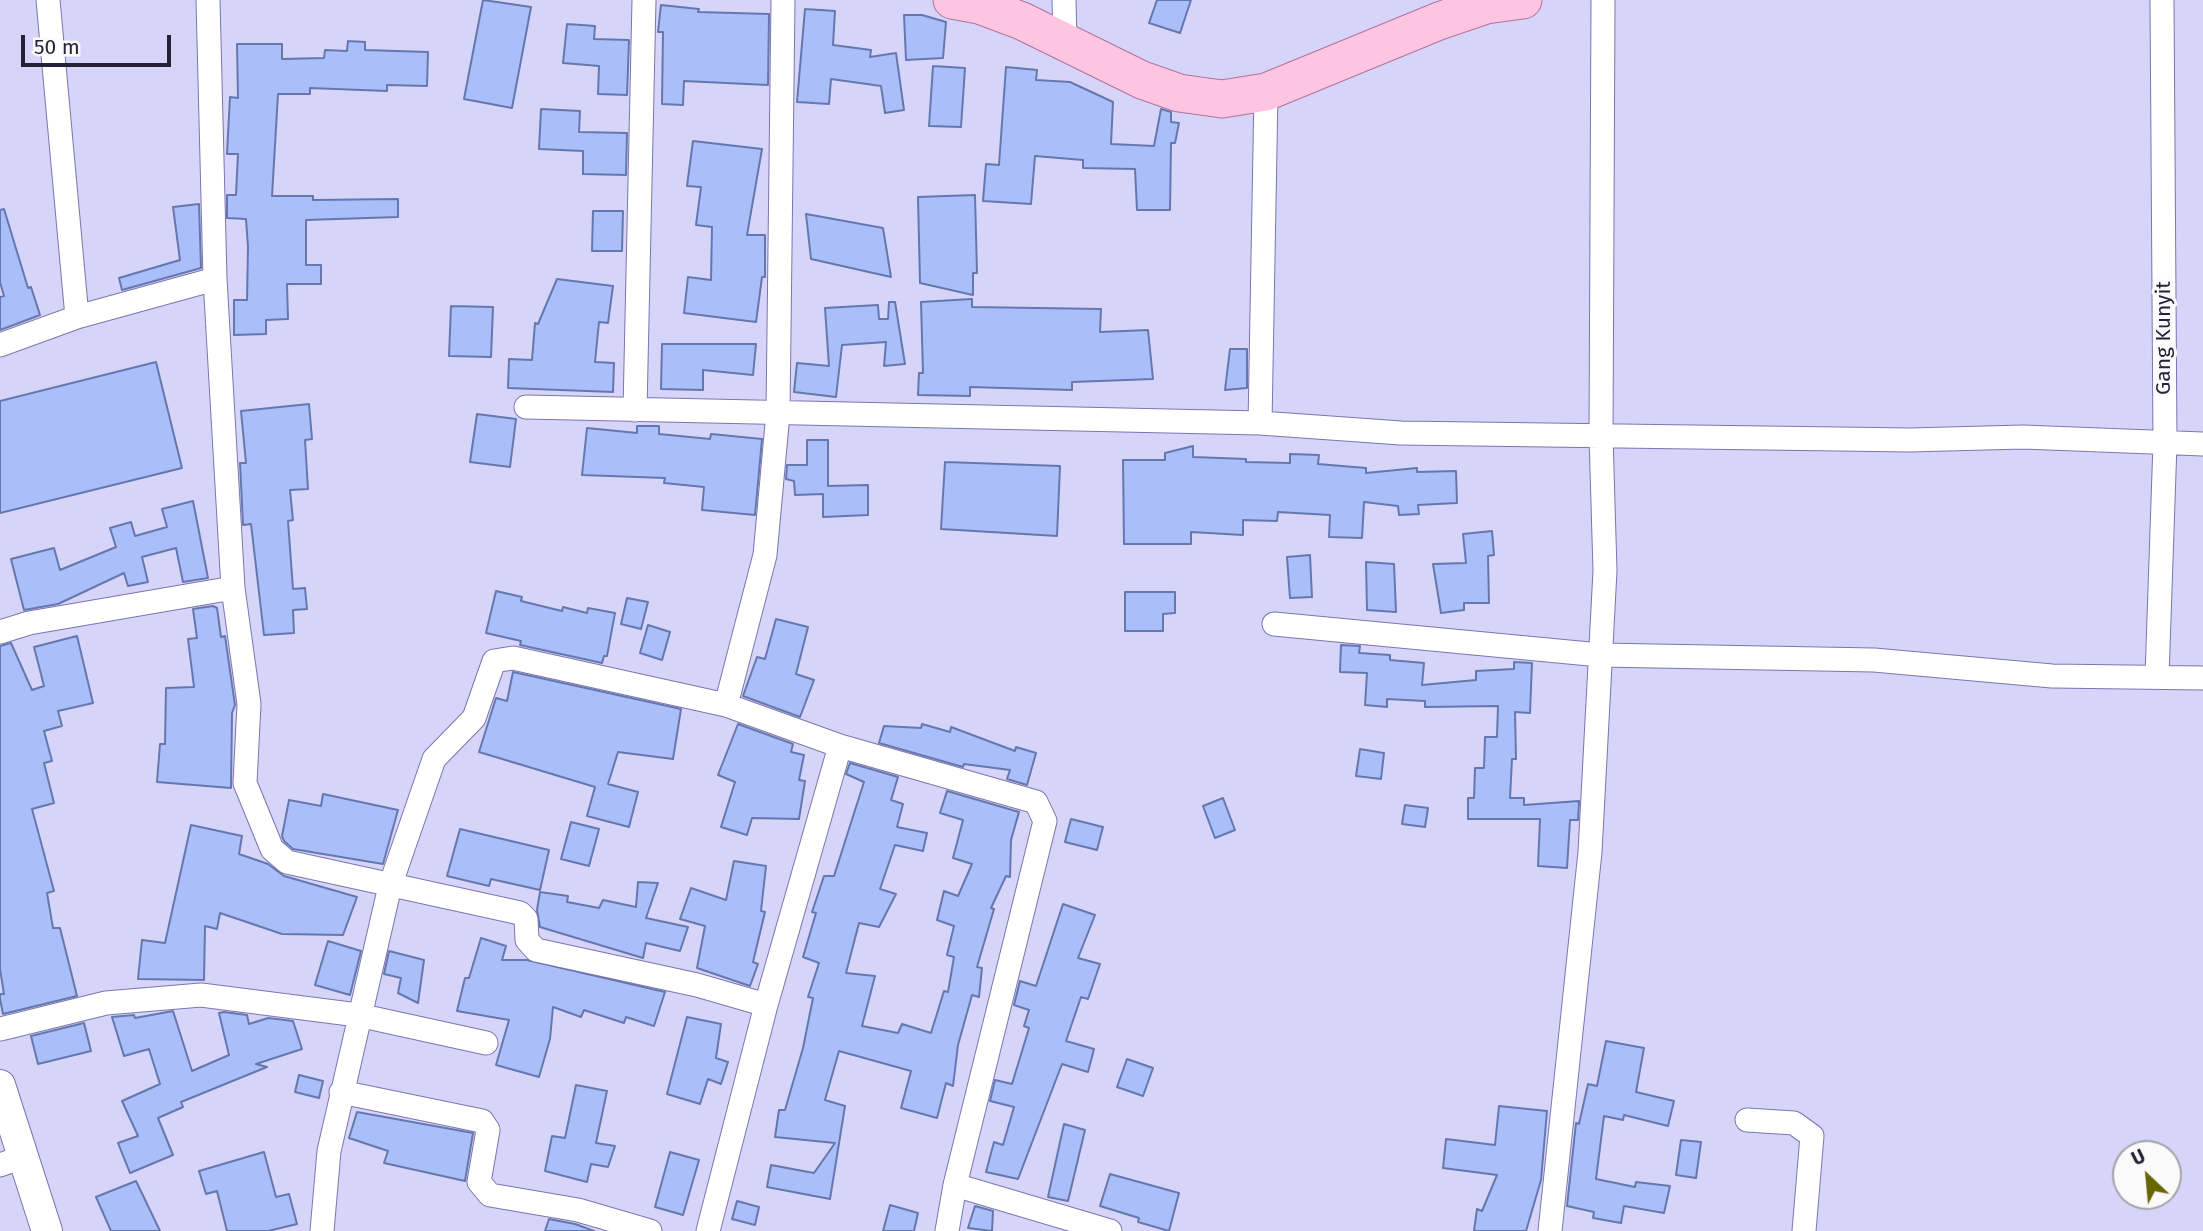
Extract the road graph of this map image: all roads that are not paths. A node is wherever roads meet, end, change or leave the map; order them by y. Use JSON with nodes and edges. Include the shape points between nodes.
{"nodes":[{"id":1,"x":48,"y":0,"type":"edge"},
{"id":2,"x":208,"y":0,"type":"edge"},
{"id":3,"x":643,"y":0,"type":"edge"},
{"id":4,"x":783,"y":0,"type":"edge"},
{"id":5,"x":952,"y":0,"type":"edge"},
{"id":6,"x":1064,"y":0,"type":"edge"},
{"id":7,"x":1523,"y":0,"type":"edge"},
{"id":8,"x":1604,"y":0,"type":"edge"},
{"id":9,"x":2162,"y":0,"type":"edge"},
{"id":10,"x":1436,"y":11,"type":"edge"},
{"id":11,"x":1065,"y":42,"type":"junction"},
{"id":12,"x":1266,"y":92,"type":"junction"},
{"id":13,"x":215,"y":279,"type":"junction"},
{"id":14,"x":77,"y":317,"type":"junction"},
{"id":15,"x":0,"y":345,"type":"edge"},
{"id":16,"x":526,"y":407,"type":"dead end"},
{"id":17,"x":635,"y":410,"type":"junction"},
{"id":18,"x":778,"y":413,"type":"junction"},
{"id":19,"x":1260,"y":424,"type":"junction"},
{"id":20,"x":1601,"y":436,"type":"junction"},
{"id":21,"x":2165,"y":443,"type":"junction"},
{"id":22,"x":2203,"y":444,"type":"edge"},
{"id":23,"x":233,"y":588,"type":"junction"},
{"id":24,"x":1274,"y":624,"type":"dead end"},
{"id":25,"x":0,"y":632,"type":"edge"},
{"id":26,"x":1600,"y":655,"type":"junction"},
{"id":27,"x":2157,"y":677,"type":"junction"},
{"id":28,"x":2203,"y":678,"type":"edge"},
{"id":29,"x":726,"y":705,"type":"junction"},
{"id":30,"x":840,"y":746,"type":"junction"},
{"id":31,"x":390,"y":886,"type":"junction"},
{"id":32,"x":766,"y":1005,"type":"junction"},
{"id":33,"x":358,"y":1015,"type":"junction"},
{"id":34,"x":0,"y":1029,"type":"edge"},
{"id":35,"x":486,"y":1043,"type":"dead end"},
{"id":36,"x":0,"y":1085,"type":"edge"},
{"id":37,"x":341,"y":1092,"type":"junction"},
{"id":38,"x":1747,"y":1120,"type":"dead end"},
{"id":39,"x":12,"y":1161,"type":"edge"},
{"id":40,"x":955,"y":1185,"type":"junction"},
{"id":41,"x":47,"y":1231,"type":"edge"},
{"id":42,"x":322,"y":1231,"type":"edge"},
{"id":43,"x":650,"y":1231,"type":"edge"},
{"id":44,"x":708,"y":1231,"type":"edge"},
{"id":45,"x":947,"y":1231,"type":"edge"},
{"id":46,"x":1110,"y":1231,"type":"edge"},
{"id":47,"x":1550,"y":1231,"type":"edge"},
{"id":48,"x":1804,"y":1231,"type":"edge"}],
"edges":[{"from":1,"to":14,"type":"street"},
{"from":2,"to":13,"type":"street"},
{"from":3,"to":17,"type":"street"},
{"from":4,"to":18,"type":"street"},
{"from":5,"to":11,"type":"main road","via":[[979,5]]},
{"from":6,"to":11,"type":"street"},
{"from":7,"to":10,"type":"main road"},
{"from":8,"to":20,"type":"street"},
{"from":9,"to":21,"type":"street","name":"Gang Kunyit"},
{"from":10,"to":12,"type":"main road"},
{"from":11,"to":12,"type":"main road","via":[[1179,93],[1222,99]]},
{"from":12,"to":19,"type":"street"},
{"from":13,"to":14,"type":"street"},
{"from":13,"to":23,"type":"street"},
{"from":14,"to":15,"type":"street"},
{"from":16,"to":17,"type":"street"},
{"from":17,"to":18,"type":"street"},
{"from":18,"to":19,"type":"street"},
{"from":18,"to":29,"type":"street","via":[[765,555]]},
{"from":19,"to":20,"type":"street","via":[[1401,433]]},
{"from":20,"to":21,"type":"street","via":[[2023,437]]},
{"from":20,"to":26,"type":"street","via":[[1605,571]]},
{"from":21,"to":22,"type":"street"},
{"from":21,"to":27,"type":"street","name":"Gang Kunyit"},
{"from":23,"to":25,"type":"street"},
{"from":23,"to":31,"type":"street","via":[[249,705],[245,783],[272,849],[287,862]]},
{"from":24,"to":26,"type":"street"},
{"from":26,"to":27,"type":"street","via":[[1874,660],[2052,676]]},
{"from":26,"to":47,"type":"street","via":[[1590,852]]},
{"from":27,"to":28,"type":"street"},
{"from":29,"to":30,"type":"street"},
{"from":29,"to":31,"type":"street","via":[[513,658],[494,661],[474,718],[434,759]]},
{"from":30,"to":32,"type":"street"},
{"from":30,"to":40,"type":"street","via":[[1031,799],[1043,811],[1045,821]]},
{"from":31,"to":32,"type":"street","via":[[520,913],[526,919],[527,940],[536,950]]},
{"from":31,"to":33,"type":"street"},
{"from":32,"to":44,"type":"street"},
{"from":33,"to":34,"type":"street","via":[[201,995],[106,1003]]},
{"from":33,"to":35,"type":"street"},
{"from":33,"to":37,"type":"street"},
{"from":36,"to":39,"type":"street"},
{"from":37,"to":42,"type":"street","via":[[328,1151]]},
{"from":37,"to":43,"type":"street","via":[[482,1121],[488,1130],[479,1182],[490,1195],[578,1210]]},
{"from":38,"to":48,"type":"street","via":[[1794,1123],[1812,1136]]},
{"from":39,"to":41,"type":"street"},
{"from":40,"to":45,"type":"street"},
{"from":40,"to":46,"type":"street"}]}
